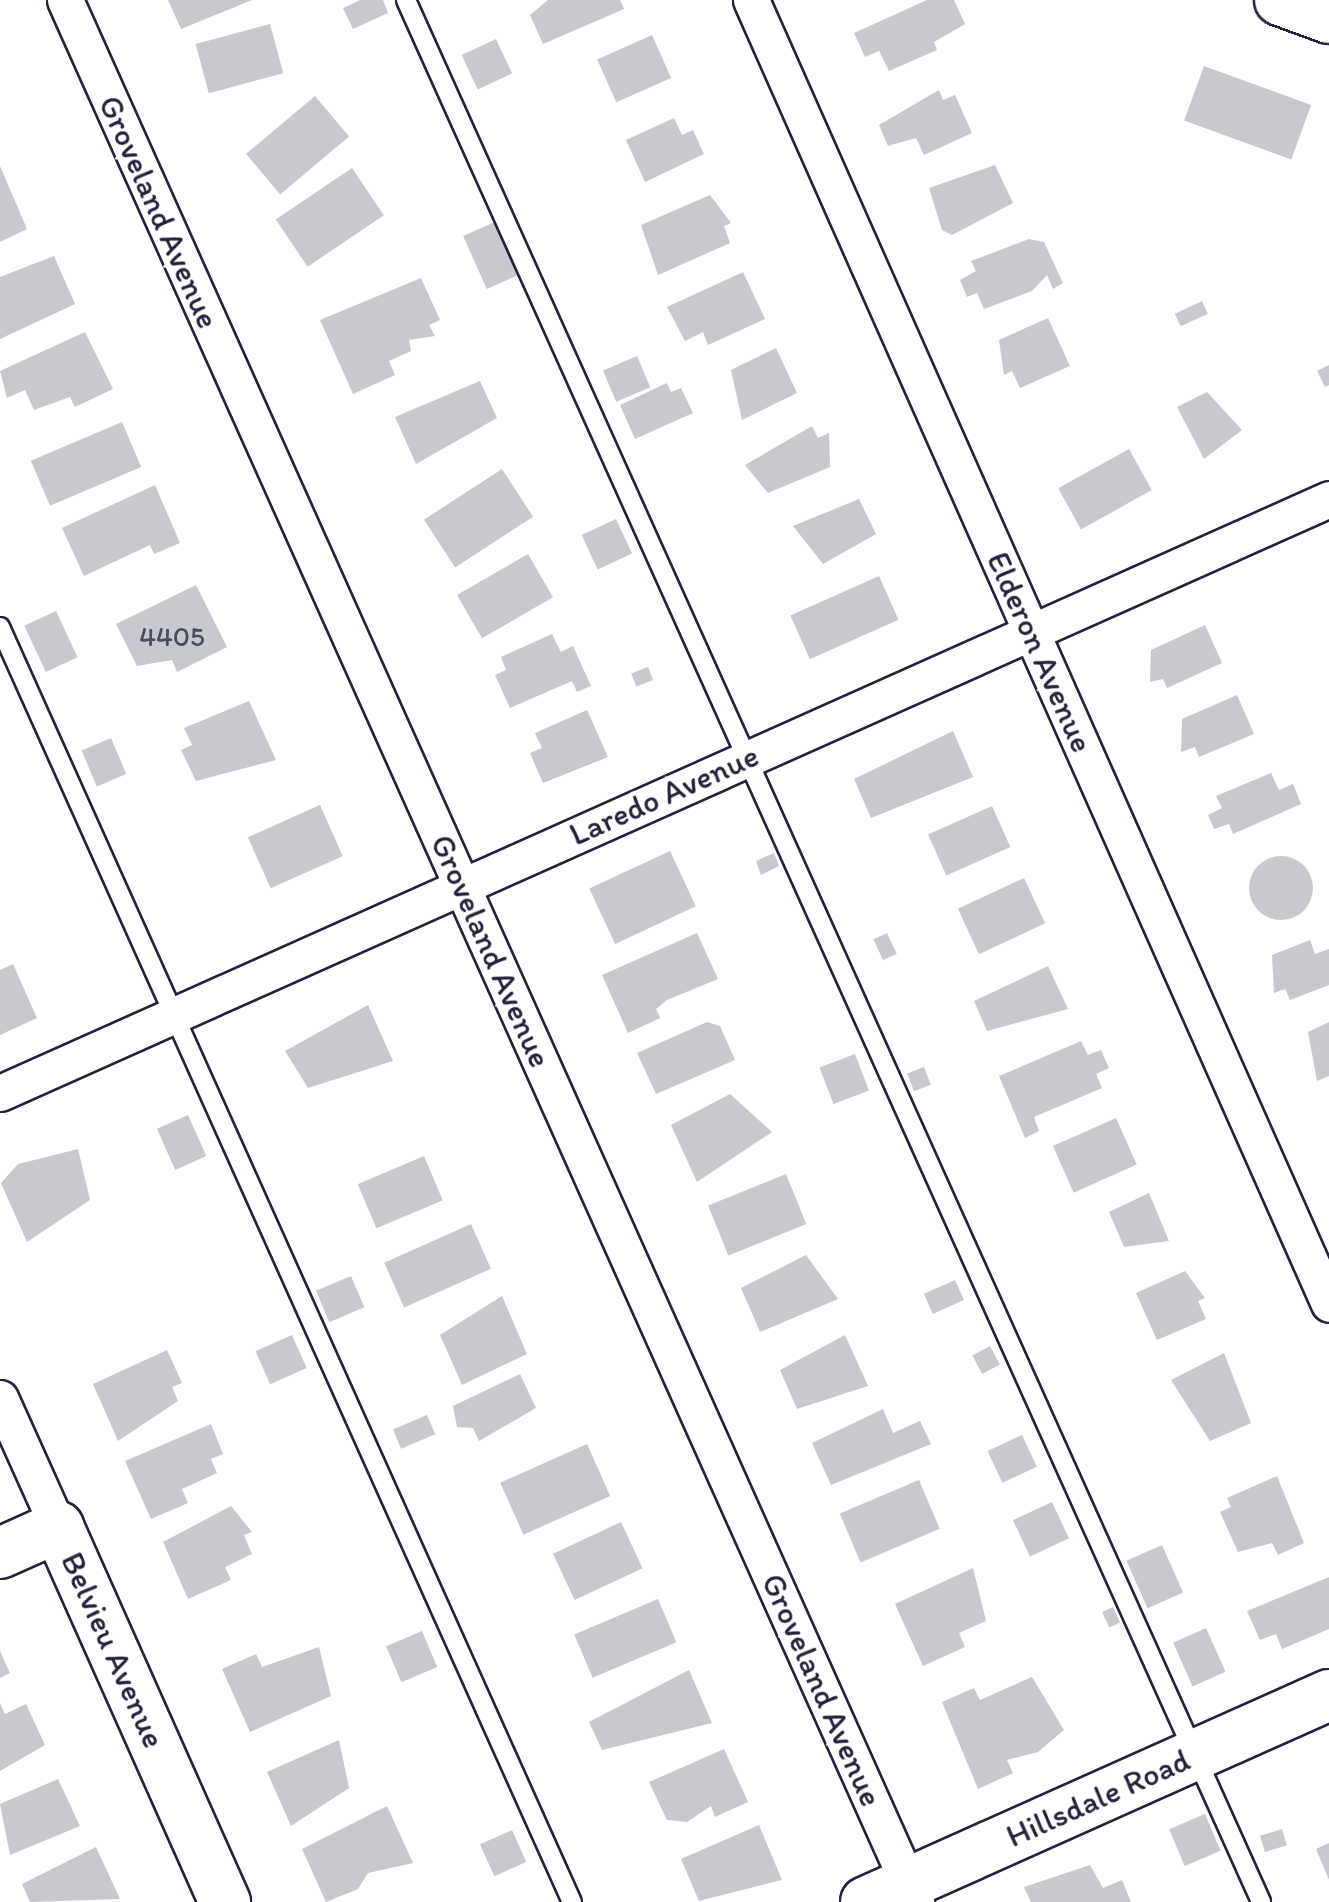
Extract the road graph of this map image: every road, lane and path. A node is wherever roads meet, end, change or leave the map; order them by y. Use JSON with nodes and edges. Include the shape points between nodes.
{"nodes":[{"id":1,"x":64,"y":0,"type":"edge"},
{"id":2,"x":406,"y":0,"type":"edge"},
{"id":3,"x":752,"y":0,"type":"edge"},
{"id":4,"x":1280,"y":0,"type":"edge"},
{"id":5,"x":1329,"y":18,"type":"edge"},
{"id":6,"x":1329,"y":499,"type":"edge"},
{"id":7,"x":0,"y":627,"type":"edge"},
{"id":8,"x":1030,"y":630,"type":"junction"},
{"id":9,"x":751,"y":758,"type":"junction"},
{"id":10,"x":460,"y":884,"type":"junction"},
{"id":11,"x":173,"y":1017,"type":"junction"},
{"id":12,"x":0,"y":1093,"type":"edge"},
{"id":13,"x":1329,"y":1304,"type":"edge"},
{"id":14,"x":0,"y":1398,"type":"edge"},
{"id":15,"x":58,"y":1527,"type":"junction"},
{"id":16,"x":0,"y":1553,"type":"edge"},
{"id":17,"x":1329,"y":1695,"type":"edge"},
{"id":18,"x":1196,"y":1755,"type":"junction"},
{"id":19,"x":897,"y":1896,"type":"edge"},
{"id":20,"x":225,"y":1902,"type":"edge"},
{"id":21,"x":572,"y":1902,"type":"edge"},
{"id":22,"x":1261,"y":1902,"type":"edge"}],
"edges":[{"from":1,"to":10,"type":"street","name":"Groveland Avenue"},
{"from":2,"to":9,"type":"lane"},
{"from":3,"to":8,"type":"street","name":"Elderon Avenue"},
{"from":4,"to":5,"type":"street"},
{"from":6,"to":8,"type":"street","name":"Laredo Avenue"},
{"from":7,"to":11,"type":"lane"},
{"from":8,"to":9,"type":"street","name":"Laredo Avenue"},
{"from":8,"to":13,"type":"street","name":"Elderon Avenue"},
{"from":9,"to":10,"type":"street","name":"Laredo Avenue"},
{"from":9,"to":18,"type":"lane"},
{"from":10,"to":11,"type":"street","name":"Laredo Avenue"},
{"from":10,"to":19,"type":"street","name":"Groveland Avenue"},
{"from":11,"to":12,"type":"street","name":"Laredo Avenue"},
{"from":11,"to":21,"type":"lane"},
{"from":14,"to":15,"type":"street","name":"Belvieu Avenue"},
{"from":15,"to":16,"type":"street"},
{"from":15,"to":20,"type":"street","name":"Belvieu Avenue"},
{"from":17,"to":18,"type":"street","name":"Hillsdale Road"},
{"from":18,"to":19,"type":"street","name":"Hillsdale Road"},
{"from":18,"to":22,"type":"lane"}]}
